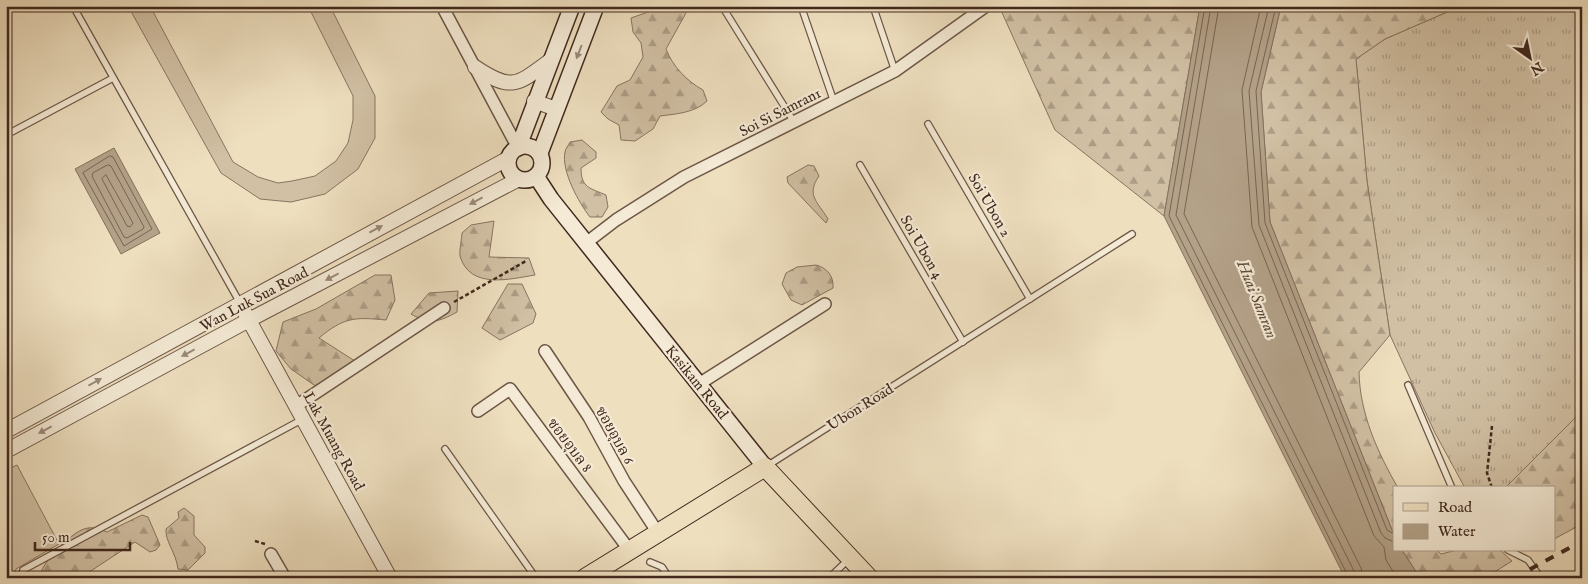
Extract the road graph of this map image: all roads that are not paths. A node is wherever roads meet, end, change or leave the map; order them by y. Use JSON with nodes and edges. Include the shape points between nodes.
{"nodes":[{"id":1,"x":73,"y":6,"type":"edge"},
{"id":2,"x":442,"y":6,"type":"edge"},
{"id":3,"x":572,"y":6,"type":"edge"},
{"id":4,"x":596,"y":6,"type":"edge"},
{"id":5,"x":722,"y":6,"type":"edge"},
{"id":6,"x":801,"y":6,"type":"edge"},
{"id":7,"x":873,"y":6,"type":"edge"},
{"id":8,"x":986,"y":6,"type":"edge"},
{"id":9,"x":551,"y":60,"type":"junction"},
{"id":10,"x":475,"y":67,"type":"junction"},
{"id":11,"x":896,"y":71,"type":"junction"},
{"id":12,"x":113,"y":78,"type":"junction"},
{"id":13,"x":534,"y":101,"type":"junction"},
{"id":14,"x":834,"y":102,"type":"junction"},
{"id":15,"x":556,"y":109,"type":"junction"},
{"id":16,"x":794,"y":122,"type":"junction"},
{"id":17,"x":928,"y":124,"type":"dead end"},
{"id":18,"x":6,"y":136,"type":"edge"},
{"id":19,"x":514,"y":153,"type":"junction"},
{"id":20,"x":540,"y":153,"type":"junction"},
{"id":21,"x":860,"y":165,"type":"dead end"},
{"id":22,"x":536,"y":176,"type":"junction"},
{"id":23,"x":519,"y":179,"type":"junction"},
{"id":24,"x":1132,"y":234,"type":"dead end"},
{"id":25,"x":586,"y":243,"type":"junction"},
{"id":26,"x":1030,"y":299,"type":"junction"},
{"id":27,"x":240,"y":303,"type":"junction"},
{"id":28,"x":825,"y":304,"type":"dead end"},
{"id":29,"x":444,"y":308,"type":"road end"},
{"id":30,"x":249,"y":320,"type":"junction"},
{"id":31,"x":963,"y":342,"type":"junction"},
{"id":32,"x":545,"y":351,"type":"dead end"},
{"id":33,"x":699,"y":384,"type":"junction"},
{"id":34,"x":1408,"y":385,"type":"dead end"},
{"id":35,"x":296,"y":406,"type":"junction"},
{"id":36,"x":478,"y":411,"type":"dead end"},
{"id":37,"x":303,"y":419,"type":"junction"},
{"id":38,"x":6,"y":431,"type":"edge"},
{"id":39,"x":445,"y":449,"type":"dead end"},
{"id":40,"x":6,"y":451,"type":"edge"},
{"id":41,"x":765,"y":467,"type":"junction"},
{"id":42,"x":1451,"y":486,"type":"edge"},
{"id":43,"x":658,"y":533,"type":"junction"},
{"id":44,"x":630,"y":551,"type":"junction"},
{"id":45,"x":1512,"y":552,"type":"edge"},
{"id":46,"x":271,"y":554,"type":"dead end"},
{"id":47,"x":850,"y":558,"type":"junction"},
{"id":48,"x":650,"y":562,"type":"dead end"},
{"id":49,"x":20,"y":578,"type":"edge"},
{"id":50,"x":285,"y":578,"type":"edge"},
{"id":51,"x":390,"y":578,"type":"edge"},
{"id":52,"x":536,"y":578,"type":"edge"},
{"id":53,"x":586,"y":578,"type":"edge"},
{"id":54,"x":669,"y":578,"type":"edge"},
{"id":55,"x":829,"y":578,"type":"edge"},
{"id":56,"x":869,"y":578,"type":"edge"},
{"id":57,"x":1541,"y":578,"type":"edge"}],
"edges":[{"from":1,"to":12,"type":"lane"},
{"from":2,"to":10,"type":"street"},
{"from":3,"to":9,"type":"main road"},
{"from":4,"to":15,"type":"main road","one_way":true},
{"from":5,"to":16,"type":"lane"},
{"from":6,"to":14,"type":"lane"},
{"from":7,"to":11,"type":"lane"},
{"from":8,"to":11,"type":"street","name":"Soi Si Samran1"},
{"from":9,"to":10,"type":"street","via":[[513,84],[498,81]]},
{"from":9,"to":13,"type":"main road"},
{"from":10,"to":19,"type":"street"},
{"from":11,"to":14,"type":"street","name":"Soi Si Samran1"},
{"from":12,"to":18,"type":"lane"},
{"from":12,"to":27,"type":"lane"},
{"from":13,"to":15,"type":"street"},
{"from":13,"to":19,"type":"main road"},
{"from":14,"to":16,"type":"street","name":"Soi Si Samran1"},
{"from":15,"to":20,"type":"main road"},
{"from":16,"to":25,"type":"street","name":"Soi Si Samran1","via":[[684,177],[623,215]]},
{"from":17,"to":26,"type":"lane","name":"Soi Ubon 2","via":[[1020,276]]},
{"from":19,"to":20,"type":"main road","via":[[528,146]]},
{"from":19,"to":23,"type":"main road","via":[[509,168]]},
{"from":27,"to":19,"type":"street","name":"Wan Luk Sua Road","one_way":true},
{"from":20,"to":22,"type":"main road","via":[[542,166]]},
{"from":21,"to":31,"type":"lane","name":"Soi Ubon 4"},
{"from":22,"to":23,"type":"main road","via":[[528,180]]},
{"from":22,"to":25,"type":"main road","name":"Kasikam Road"},
{"from":23,"to":30,"type":"street","name":"Wan Luk Sua Road","one_way":true},
{"from":24,"to":26,"type":"lane","name":"Ubon Road"},
{"from":25,"to":33,"type":"main road","name":"Kasikam Road"},
{"from":26,"to":31,"type":"lane","name":"Ubon Road"},
{"from":27,"to":30,"type":"street","name":"Lak Muang Road"},
{"from":38,"to":27,"type":"street","name":"Wan Luk Sua Road","one_way":true},
{"from":28,"to":33,"type":"street"},
{"from":29,"to":35,"type":"street"},
{"from":30,"to":35,"type":"street","name":"Lak Muang Road"},
{"from":30,"to":40,"type":"street","name":"Wan Luk Sua Road","one_way":true},
{"from":31,"to":41,"type":"lane","name":"Ubon Road"},
{"from":32,"to":43,"type":"street","name":"ซอยอุบล 6"},
{"from":33,"to":41,"type":"main road","name":"Kasikam Road"},
{"from":34,"to":42,"type":"lane"},
{"from":35,"to":37,"type":"street","name":"Lak Muang Road"},
{"from":36,"to":44,"type":"street","name":"ซอยอุบล 8","via":[[510,389]]},
{"from":37,"to":49,"type":"lane","via":[[56,551],[23,570]]},
{"from":37,"to":51,"type":"street","name":"Lak Muang Road"},
{"from":39,"to":52,"type":"lane"},
{"from":41,"to":43,"type":"main road","name":"Ubon Road"},
{"from":41,"to":47,"type":"main road","name":"Kasikam Road"},
{"from":43,"to":44,"type":"main road","name":"Ubon Road"},
{"from":44,"to":53,"type":"main road","name":"Ubon Road"},
{"from":45,"to":57,"type":"lane","via":[[1528,560]]},
{"from":46,"to":50,"type":"street"},
{"from":47,"to":55,"type":"lane"},
{"from":47,"to":56,"type":"main road","name":"Kasikam Road"},
{"from":48,"to":54,"type":"lane","via":[[662,567]]}]}
